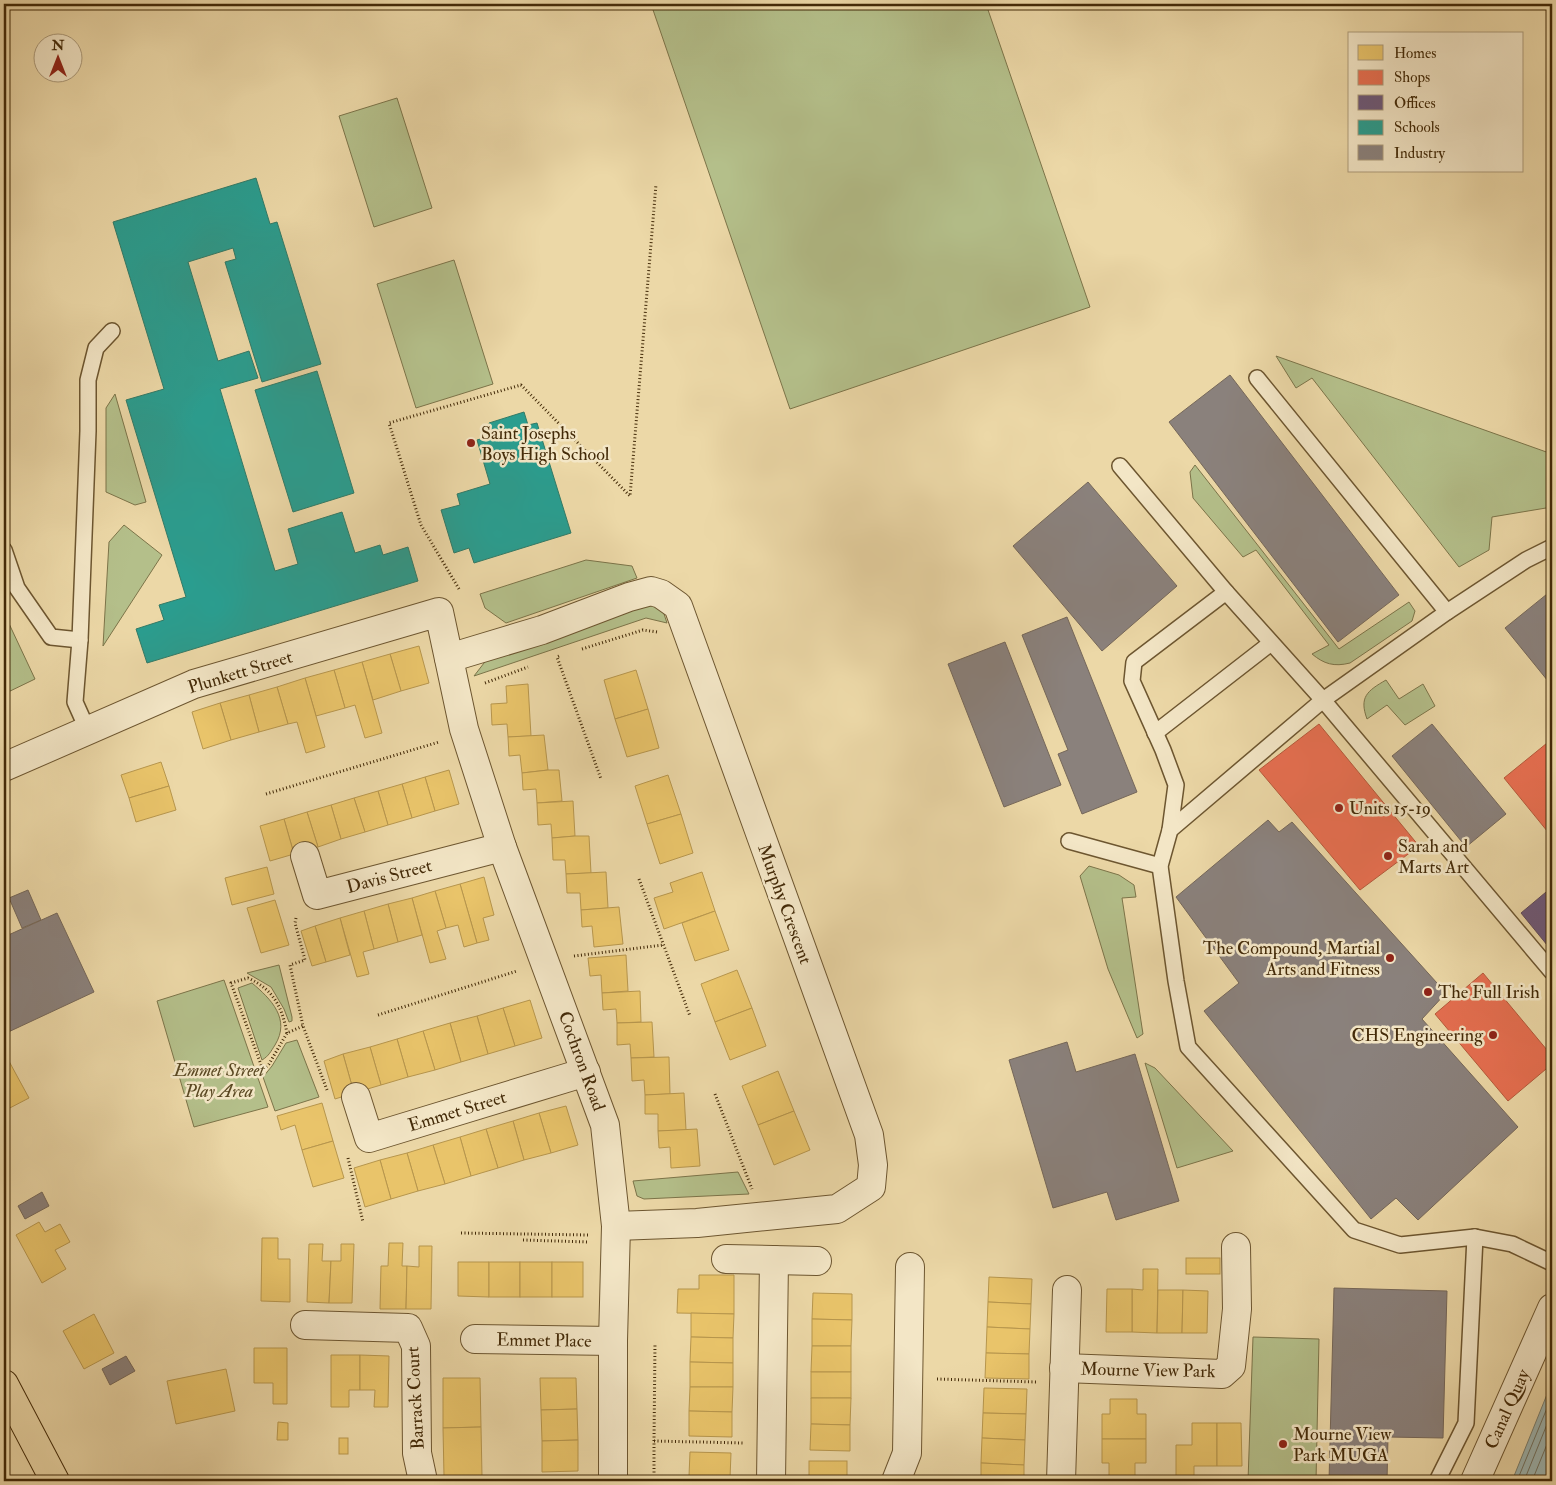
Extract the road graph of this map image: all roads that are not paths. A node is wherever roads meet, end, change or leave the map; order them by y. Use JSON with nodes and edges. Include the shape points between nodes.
{"nodes":[{"id":1,"x":112,"y":332,"type":"dead end"},
{"id":2,"x":1257,"y":378,"type":"dead end"},
{"id":3,"x":1120,"y":466,"type":"dead end"},
{"id":4,"x":1552,"y":549,"type":"edge"},
{"id":5,"x":4,"y":550,"type":"edge"},
{"id":6,"x":1226,"y":592,"type":"junction"},
{"id":7,"x":1447,"y":612,"type":"junction"},
{"id":8,"x":80,"y":640,"type":"junction"},
{"id":9,"x":1271,"y":643,"type":"junction"},
{"id":10,"x":449,"y":658,"type":"junction"},
{"id":11,"x":1323,"y":700,"type":"junction"},
{"id":12,"x":88,"y":731,"type":"junction"},
{"id":13,"x":1156,"y":733,"type":"junction"},
{"id":14,"x":4,"y":767,"type":"edge"},
{"id":15,"x":1170,"y":830,"type":"junction"},
{"id":16,"x":1069,"y":841,"type":"dead end"},
{"id":17,"x":502,"y":847,"type":"junction"},
{"id":18,"x":305,"y":856,"type":"dead end"},
{"id":19,"x":1160,"y":866,"type":"junction"},
{"id":20,"x":1552,"y":972,"type":"edge"},
{"id":21,"x":586,"y":1072,"type":"junction"},
{"id":22,"x":343,"y":1096,"type":"road end"},
{"id":23,"x":603,"y":1234,"type":"junction"},
{"id":24,"x":1475,"y":1237,"type":"junction"},
{"id":25,"x":1236,"y":1247,"type":"dead end"},
{"id":26,"x":726,"y":1259,"type":"dead end"},
{"id":27,"x":774,"y":1260,"type":"junction"},
{"id":28,"x":817,"y":1261,"type":"dead end"},
{"id":29,"x":1552,"y":1262,"type":"edge"},
{"id":30,"x":910,"y":1268,"type":"dead end"},
{"id":31,"x":1067,"y":1290,"type":"dead end"},
{"id":32,"x":1552,"y":1308,"type":"edge"},
{"id":33,"x":305,"y":1325,"type":"dead end"},
{"id":34,"x":475,"y":1340,"type":"dead end"},
{"id":35,"x":613,"y":1341,"type":"junction"},
{"id":36,"x":1064,"y":1376,"type":"junction"},
{"id":37,"x":4,"y":1384,"type":"edge"},
{"id":38,"x":55,"y":1481,"type":"edge"},
{"id":39,"x":423,"y":1481,"type":"edge"},
{"id":40,"x":613,"y":1481,"type":"edge"},
{"id":41,"x":771,"y":1481,"type":"edge"},
{"id":42,"x":896,"y":1481,"type":"edge"},
{"id":43,"x":1061,"y":1481,"type":"edge"},
{"id":44,"x":1437,"y":1481,"type":"edge"},
{"id":45,"x":1475,"y":1481,"type":"edge"}],
"edges":[{"from":1,"to":8,"type":"lane","via":[[96,348],[88,380]]},
{"from":2,"to":7,"type":"lane"},
{"from":3,"to":6,"type":"lane"},
{"from":4,"to":7,"type":"lane","via":[[1526,560]]},
{"from":5,"to":8,"type":"lane","via":[[17,588],[51,637]]},
{"from":6,"to":9,"type":"lane"},
{"from":6,"to":13,"type":"lane","via":[[1134,662],[1132,681]]},
{"from":7,"to":11,"type":"lane"},
{"from":8,"to":12,"type":"lane","via":[[75,702]]},
{"from":9,"to":11,"type":"lane"},
{"from":9,"to":13,"type":"lane"},
{"from":10,"to":12,"type":"street","name":"Plunkett Street","via":[[439,612],[194,684]]},
{"from":10,"to":17,"type":"street","name":"Cochron Road","via":[[464,729]]},
{"from":10,"to":23,"type":"street","name":"Murphy Crescent","via":[[542,630],[651,591],[678,606],[869,1135],[873,1165],[871,1187],[837,1209]]},
{"from":11,"to":15,"type":"lane"},
{"from":11,"to":20,"type":"lane"},
{"from":12,"to":14,"type":"street","name":"Plunkett Street"},
{"from":13,"to":15,"type":"lane","via":[[1176,785]]},
{"from":15,"to":19,"type":"lane"},
{"from":16,"to":19,"type":"lane"},
{"from":17,"to":18,"type":"street","name":"Davis Street","via":[[317,895]]},
{"from":17,"to":21,"type":"street","name":"Cochron Road","via":[[534,964]]},
{"from":19,"to":24,"type":"lane","via":[[1188,1047],[1354,1230],[1400,1245]]},
{"from":21,"to":22,"type":"street","name":"Emmet Street","via":[[369,1138]]},
{"from":21,"to":23,"type":"street","name":"Cochron Road","via":[[605,1125]]},
{"from":23,"to":35,"type":"street","name":"Cochron Road"},
{"from":24,"to":29,"type":"lane","via":[[1512,1244]]},
{"from":24,"to":44,"type":"lane","via":[[1466,1422]]},
{"from":25,"to":36,"type":"street","name":"Mourne View Park","via":[[1237,1309],[1231,1366],[1222,1374]]},
{"from":26,"to":27,"type":"street"},
{"from":27,"to":28,"type":"street"},
{"from":27,"to":41,"type":"street"},
{"from":30,"to":42,"type":"street","via":[[907,1453]]},
{"from":31,"to":36,"type":"street","name":"Mourne View Park"},
{"from":32,"to":45,"type":"street","name":"Canal Quay"},
{"from":33,"to":39,"type":"street","name":"Barrack Court","via":[[408,1328],[416,1346],[417,1453]]},
{"from":34,"to":35,"type":"street","name":"Emmet Place"},
{"from":35,"to":40,"type":"street","name":"Cochron Road"},
{"from":36,"to":43,"type":"street","name":"Mourne View Park"},
{"from":37,"to":38,"type":"main road"}]}
